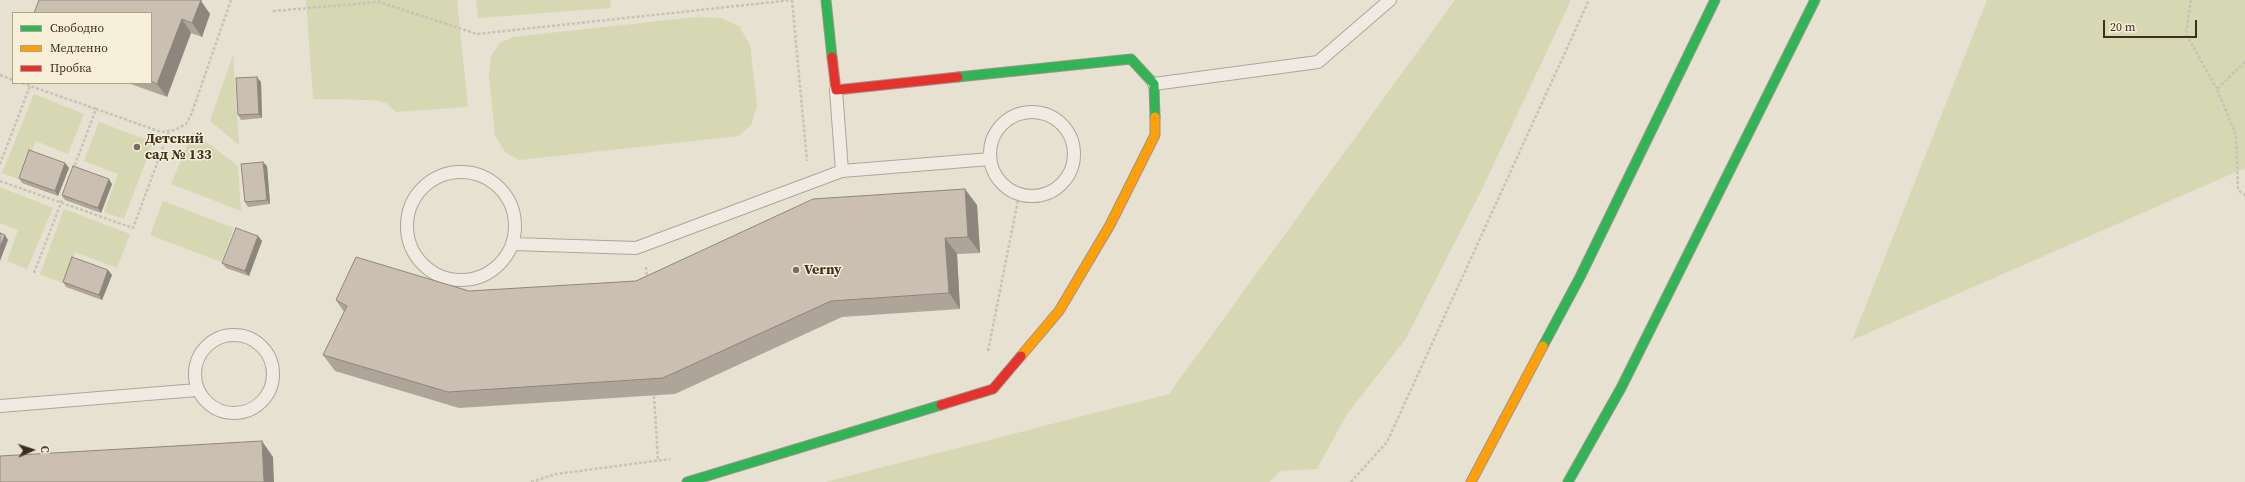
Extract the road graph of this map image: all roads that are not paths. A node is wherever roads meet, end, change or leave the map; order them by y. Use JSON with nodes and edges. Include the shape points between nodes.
{"nodes":[{"id":1,"x":826,"y":0,"type":"edge"},
{"id":2,"x":1390,"y":0,"type":"edge"},
{"id":3,"x":1715,"y":0,"type":"edge"},
{"id":4,"x":1815,"y":0,"type":"edge"},
{"id":5,"x":1154,"y":84,"type":"junction"},
{"id":6,"x":836,"y":90,"type":"junction"},
{"id":7,"x":990,"y":159,"type":"junction"},
{"id":8,"x":842,"y":171,"type":"junction"},
{"id":9,"x":513,"y":244,"type":"junction"},
{"id":10,"x":197,"y":390,"type":"junction"},
{"id":11,"x":0,"y":406,"type":"edge"},
{"id":12,"x":687,"y":482,"type":"edge"},
{"id":13,"x":1472,"y":482,"type":"edge"},
{"id":14,"x":1568,"y":482,"type":"edge"}],
"edges":[{"from":1,"to":6,"type":"street"},
{"from":2,"to":5,"type":"lane","via":[[1318,62]]},
{"from":3,"to":13,"type":"street","via":[[1580,277]]},
{"from":4,"to":14,"type":"street","via":[[1621,388]]},
{"from":5,"to":6,"type":"street","via":[[1131,59]]},
{"from":5,"to":12,"type":"street","via":[[1155,135],[1110,225],[1059,311],[992,389]]},
{"from":6,"to":8,"type":"lane"},
{"from":7,"to":7,"type":"lane","via":[[999,181],[1019,195],[1043,195],[1064,183],[1075,162],[1072,137],[1057,119],[1034,111],[1011,117],[994,135]]},
{"from":7,"to":8,"type":"lane"},
{"from":8,"to":9,"type":"lane","via":[[636,248]]},
{"from":9,"to":9,"type":"lane","via":[[496,268],[471,280],[443,278],[419,262],[407,236],[409,208],[425,184],[451,172],[479,174],[502,190],[515,216]]},
{"from":10,"to":10,"type":"lane","via":[[210,406],[223,412],[230,414],[251,410],[267,396],[273,376],[268,354],[250,338],[228,335],[209,343],[195,363]]},
{"from":10,"to":11,"type":"lane"}]}
